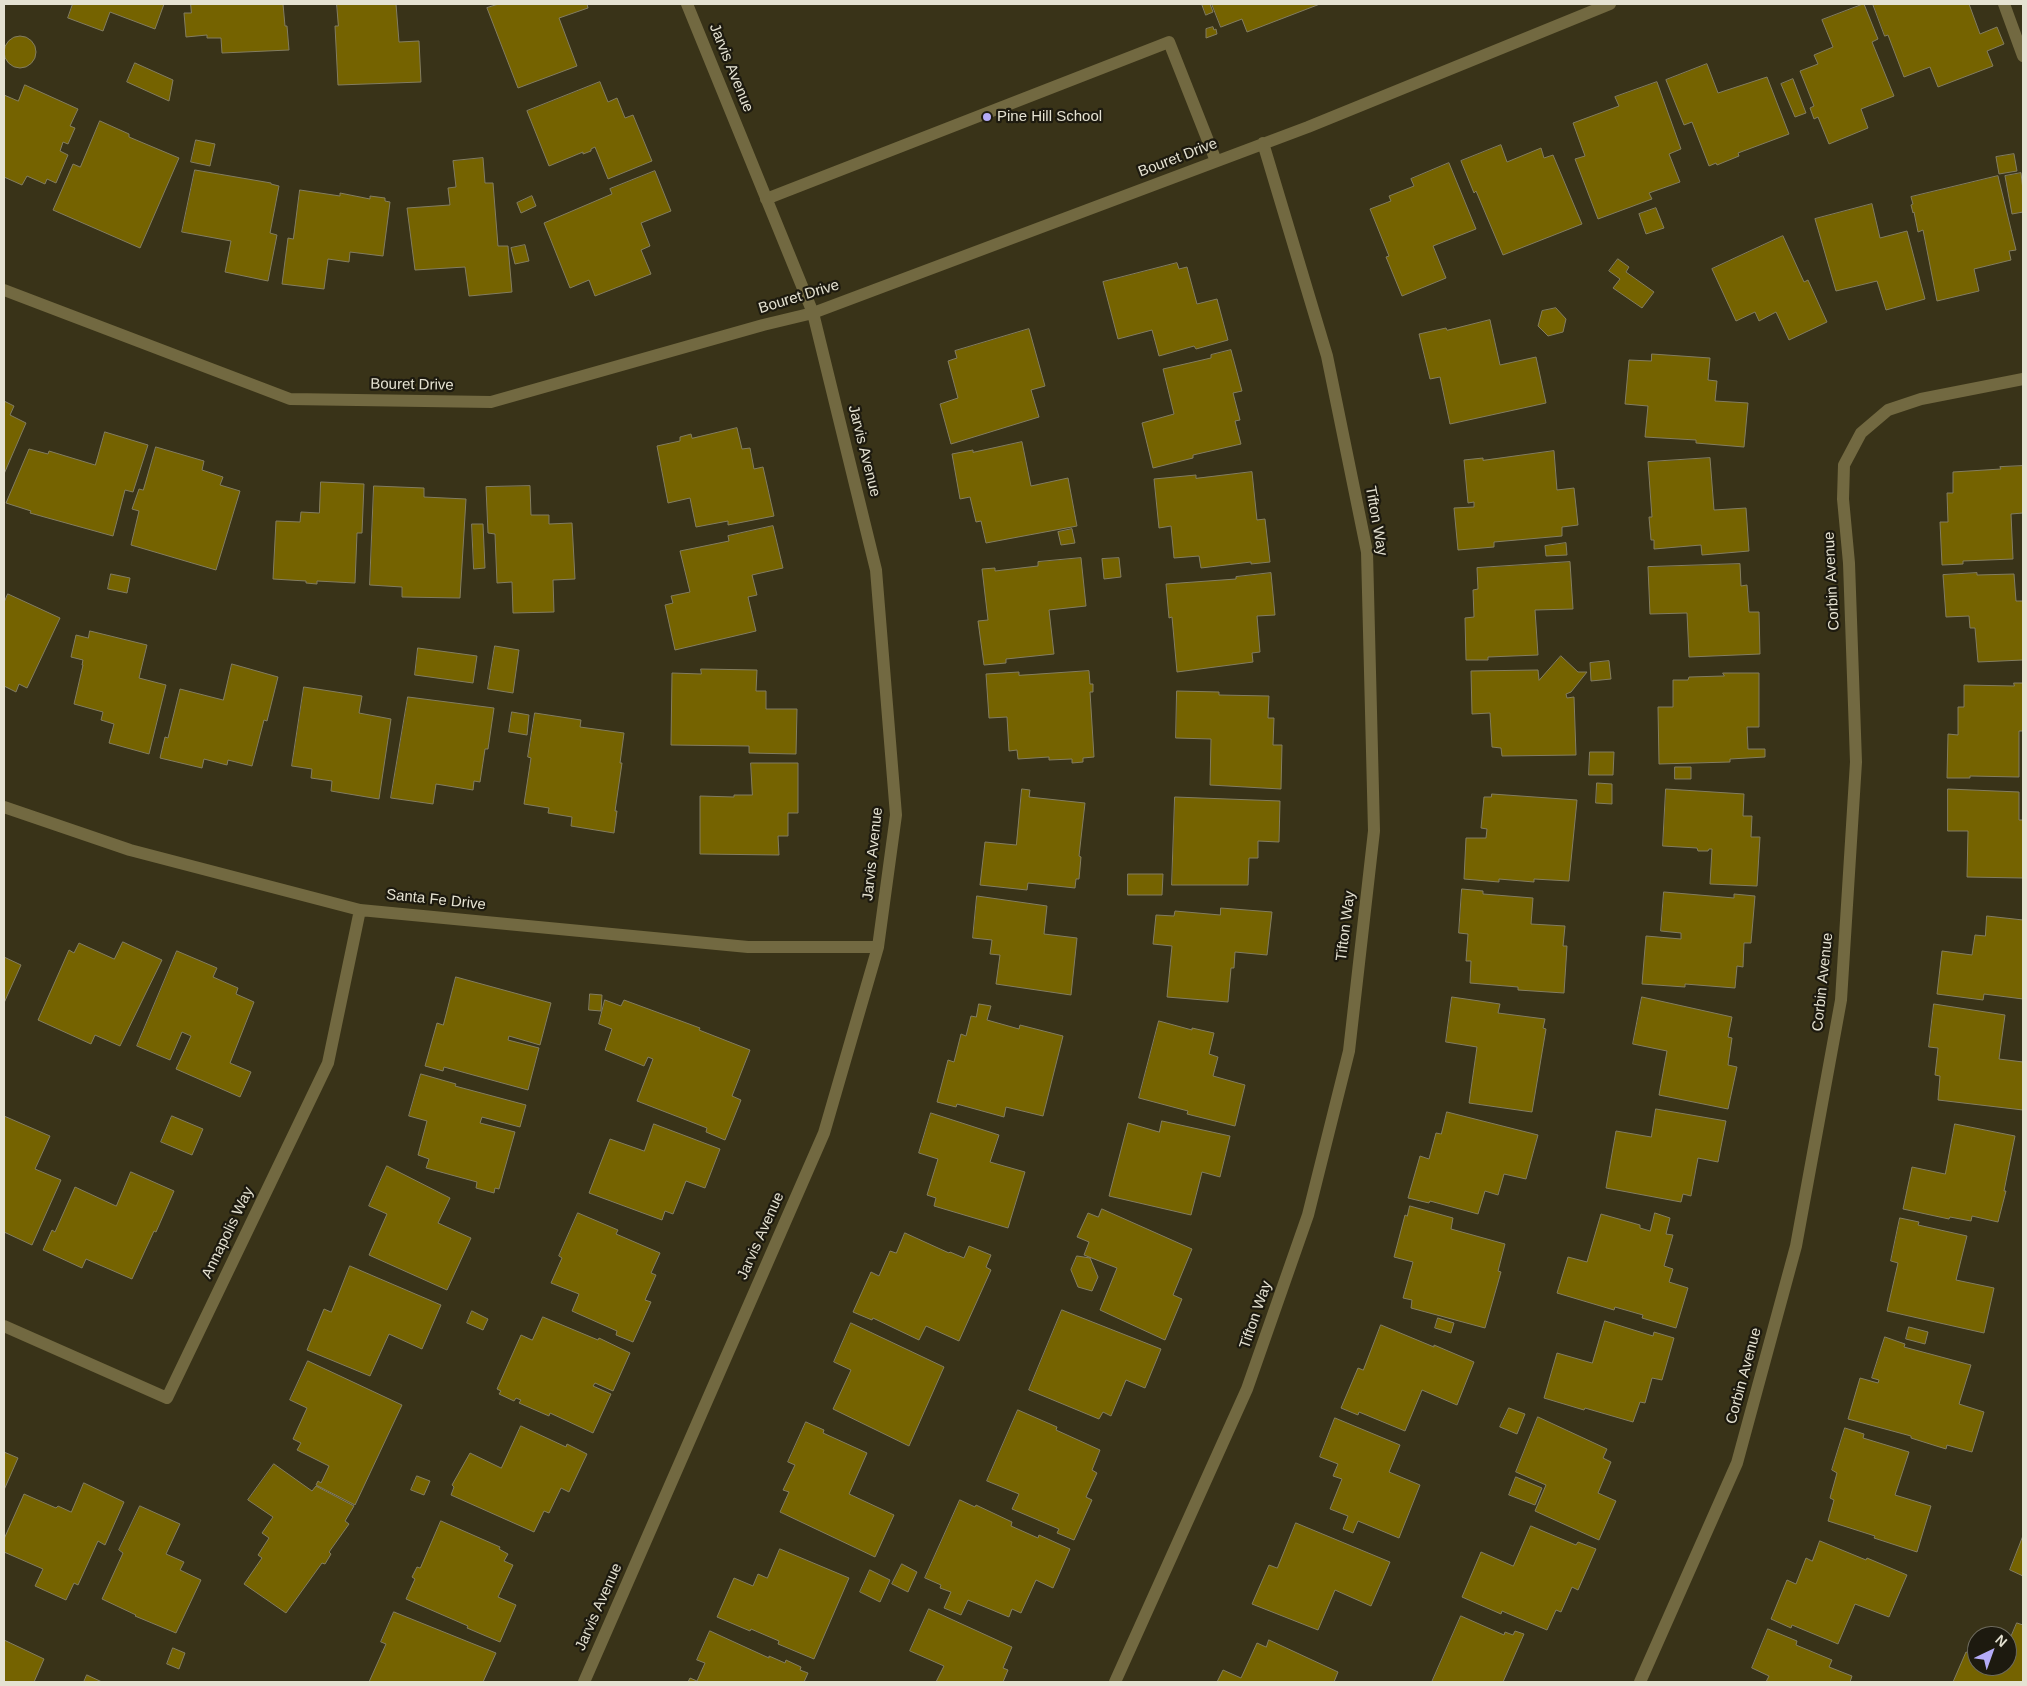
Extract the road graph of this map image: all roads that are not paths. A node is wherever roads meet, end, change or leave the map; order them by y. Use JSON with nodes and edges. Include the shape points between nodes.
{"nodes":[{"id":1,"x":687,"y":4,"type":"edge"},
{"id":2,"x":1610,"y":4,"type":"edge"},
{"id":3,"x":2004,"y":4,"type":"edge"},
{"id":4,"x":2023,"y":56,"type":"edge"},
{"id":5,"x":1263,"y":143,"type":"junction"},
{"id":6,"x":1216,"y":161,"type":"junction"},
{"id":7,"x":766,"y":198,"type":"junction"},
{"id":8,"x":4,"y":290,"type":"edge"},
{"id":9,"x":813,"y":313,"type":"junction"},
{"id":10,"x":2023,"y":379,"type":"edge"},
{"id":11,"x":4,"y":806,"type":"edge"},
{"id":12,"x":360,"y":910,"type":"junction"},
{"id":13,"x":878,"y":947,"type":"junction"},
{"id":14,"x":4,"y":1326,"type":"edge"},
{"id":15,"x":584,"y":1682,"type":"edge"},
{"id":16,"x":1115,"y":1682,"type":"edge"},
{"id":17,"x":1640,"y":1682,"type":"edge"}],
"edges":[{"from":1,"to":7,"type":"street","name":"Jarvis Avenue"},
{"from":2,"to":5,"type":"street","name":"Bouret Drive"},
{"from":3,"to":4,"type":"street"},
{"from":5,"to":6,"type":"street","name":"Bouret Drive"},
{"from":5,"to":16,"type":"street","name":"Tifton Way","via":[[1327,356],[1367,552],[1374,831],[1349,1050],[1308,1215],[1247,1389]]},
{"from":6,"to":7,"type":"street","via":[[1169,42]]},
{"from":6,"to":9,"type":"street","name":"Bouret Drive"},
{"from":7,"to":9,"type":"street","name":"Jarvis Avenue"},
{"from":8,"to":9,"type":"street","name":"Bouret Drive","via":[[290,399],[491,402]]},
{"from":9,"to":13,"type":"street","name":"Jarvis Avenue","via":[[876,570],[896,815]]},
{"from":10,"to":17,"type":"street","name":"Corbin Avenue","via":[[1921,399],[1888,410],[1861,433],[1844,465],[1856,762],[1841,1000],[1796,1246],[1737,1463]]},
{"from":11,"to":12,"type":"street","name":"Santa Fe Drive","via":[[130,850]]},
{"from":12,"to":13,"type":"street","name":"Santa Fe Drive","via":[[748,947]]},
{"from":12,"to":14,"type":"street","name":"Annapolis Way","via":[[328,1063],[167,1398]]},
{"from":13,"to":15,"type":"street","name":"Jarvis Avenue","via":[[824,1133]]}]}
